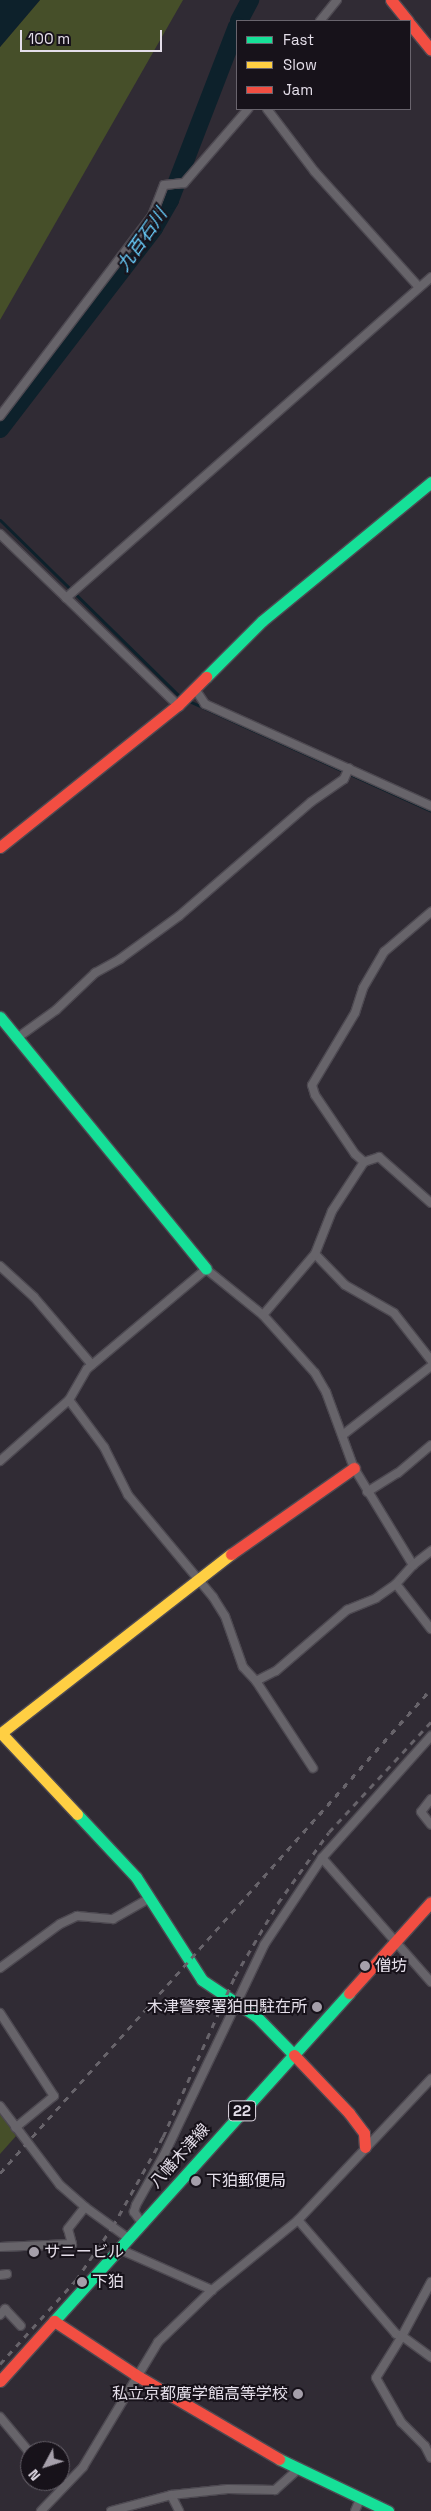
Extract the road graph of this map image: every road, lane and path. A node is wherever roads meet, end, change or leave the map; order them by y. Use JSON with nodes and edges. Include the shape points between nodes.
{"nodes":[{"id":1,"x":337,"y":0,"type":"edge"},
{"id":2,"x":390,"y":0,"type":"edge"},
{"id":3,"x":321,"y":20,"type":"edge"},
{"id":4,"x":407,"y":20,"type":"edge"},
{"id":5,"x":411,"y":25,"type":"edge"},
{"id":6,"x":431,"y":50,"type":"edge"},
{"id":7,"x":247,"y":110,"type":"edge"},
{"id":8,"x":268,"y":110,"type":"edge"},
{"id":9,"x":431,"y":276,"type":"edge"},
{"id":10,"x":419,"y":287,"type":"junction"},
{"id":11,"x":0,"y":416,"type":"edge"},
{"id":12,"x":431,"y":482,"type":"edge"},
{"id":13,"x":0,"y":534,"type":"edge"},
{"id":14,"x":66,"y":598,"type":"junction"},
{"id":15,"x":194,"y":689,"type":"junction"},
{"id":16,"x":178,"y":705,"type":"junction"},
{"id":17,"x":349,"y":768,"type":"junction"},
{"id":18,"x":431,"y":806,"type":"edge"},
{"id":19,"x":0,"y":847,"type":"edge"},
{"id":20,"x":431,"y":912,"type":"edge"},
{"id":21,"x":0,"y":1017,"type":"edge"},
{"id":22,"x":17,"y":1038,"type":"junction"},
{"id":23,"x":364,"y":1162,"type":"junction"},
{"id":24,"x":431,"y":1203,"type":"edge"},
{"id":25,"x":315,"y":1254,"type":"junction"},
{"id":26,"x":0,"y":1266,"type":"edge"},
{"id":27,"x":206,"y":1269,"type":"junction"},
{"id":28,"x":263,"y":1315,"type":"junction"},
{"id":29,"x":431,"y":1360,"type":"edge"},
{"id":30,"x":92,"y":1365,"type":"junction"},
{"id":31,"x":431,"y":1367,"type":"edge"},
{"id":32,"x":69,"y":1400,"type":"junction"},
{"id":33,"x":344,"y":1434,"type":"junction"},
{"id":34,"x":431,"y":1445,"type":"edge"},
{"id":35,"x":0,"y":1461,"type":"edge"},
{"id":36,"x":354,"y":1468,"type":"junction"},
{"id":37,"x":366,"y":1492,"type":"junction"},
{"id":38,"x":431,"y":1551,"type":"edge"},
{"id":39,"x":412,"y":1565,"type":"junction"},
{"id":40,"x":198,"y":1582,"type":"junction"},
{"id":41,"x":396,"y":1584,"type":"junction"},
{"id":42,"x":431,"y":1629,"type":"edge"},
{"id":43,"x":256,"y":1681,"type":"junction"},
{"id":44,"x":0,"y":1732,"type":"edge"},
{"id":45,"x":431,"y":1736,"type":"edge"},
{"id":46,"x":313,"y":1768,"type":"dead end"},
{"id":47,"x":431,"y":1799,"type":"edge"},
{"id":48,"x":431,"y":1824,"type":"edge"},
{"id":49,"x":322,"y":1858,"type":"junction"},
{"id":50,"x":150,"y":1898,"type":"junction"},
{"id":51,"x":431,"y":1902,"type":"edge"},
{"id":52,"x":396,"y":1941,"type":"junction"},
{"id":53,"x":0,"y":1968,"type":"edge"},
{"id":54,"x":431,"y":1982,"type":"edge"},
{"id":55,"x":236,"y":2000,"type":"junction"},
{"id":56,"x":0,"y":2013,"type":"edge"},
{"id":57,"x":293,"y":2055,"type":"junction"},
{"id":58,"x":431,"y":2079,"type":"edge"},
{"id":59,"x":0,"y":2106,"type":"edge"},
{"id":60,"x":15,"y":2128,"type":"junction"},
{"id":61,"x":365,"y":2147,"type":"junction"},
{"id":62,"x":85,"y":2207,"type":"junction"},
{"id":63,"x":298,"y":2220,"type":"junction"},
{"id":64,"x":142,"y":2223,"type":"junction"},
{"id":65,"x":128,"y":2238,"type":"junction"},
{"id":66,"x":0,"y":2247,"type":"edge"},
{"id":67,"x":119,"y":2249,"type":"junction"},
{"id":68,"x":431,"y":2282,"type":"edge"},
{"id":69,"x":212,"y":2290,"type":"junction"},
{"id":70,"x":0,"y":2315,"type":"edge"},
{"id":71,"x":54,"y":2321,"type":"junction"},
{"id":72,"x":21,"y":2326,"type":"dead end"},
{"id":73,"x":402,"y":2336,"type":"junction"},
{"id":74,"x":431,"y":2358,"type":"edge"},
{"id":75,"x":136,"y":2375,"type":"junction"},
{"id":76,"x":0,"y":2381,"type":"edge"},
{"id":77,"x":0,"y":2417,"type":"edge"},
{"id":78,"x":20,"y":2441,"type":"edge"},
{"id":79,"x":431,"y":2458,"type":"edge"},
{"id":80,"x":297,"y":2470,"type":"junction"},
{"id":81,"x":171,"y":2495,"type":"junction"},
{"id":82,"x":360,"y":2499,"type":"junction"},
{"id":83,"x":41,"y":2511,"type":"edge"},
{"id":84,"x":111,"y":2511,"type":"edge"},
{"id":85,"x":180,"y":2511,"type":"edge"},
{"id":86,"x":355,"y":2511,"type":"edge"},
{"id":87,"x":388,"y":2511,"type":"edge"}],
"edges":[{"from":1,"to":3,"type":"street"},
{"from":2,"to":4,"type":"street"},
{"from":5,"to":6,"type":"street"},
{"from":7,"to":11,"type":"street","via":[[184,183],[164,185],[152,216]]},
{"from":8,"to":10,"type":"street","via":[[315,172]]},
{"from":9,"to":10,"type":"street"},
{"from":10,"to":14,"type":"street"},
{"from":12,"to":15,"type":"street","via":[[262,621]]},
{"from":13,"to":14,"type":"street"},
{"from":14,"to":16,"type":"street"},
{"from":15,"to":16,"type":"street"},
{"from":15,"to":17,"type":"street","via":[[204,704]]},
{"from":16,"to":19,"type":"street"},
{"from":17,"to":18,"type":"street"},
{"from":17,"to":22,"type":"street","via":[[344,779],[311,802],[179,916],[95,973],[56,1010]]},
{"from":20,"to":23,"type":"street","via":[[384,952],[364,988],[355,1013],[312,1085],[345,1139]]},
{"from":21,"to":22,"type":"street"},
{"from":22,"to":27,"type":"street"},
{"from":23,"to":24,"type":"street","via":[[379,1157]]},
{"from":23,"to":25,"type":"street","via":[[332,1211]]},
{"from":25,"to":28,"type":"street"},
{"from":25,"to":29,"type":"street","via":[[346,1285],[398,1316]]},
{"from":26,"to":30,"type":"street","via":[[34,1297]]},
{"from":27,"to":28,"type":"street"},
{"from":27,"to":30,"type":"street"},
{"from":28,"to":33,"type":"street","via":[[315,1373]]},
{"from":30,"to":32,"type":"street"},
{"from":31,"to":33,"type":"street"},
{"from":32,"to":35,"type":"street"},
{"from":32,"to":40,"type":"street","via":[[104,1447],[128,1495]]},
{"from":33,"to":36,"type":"street"},
{"from":34,"to":37,"type":"street","via":[[398,1473]]},
{"from":36,"to":37,"type":"street"},
{"from":36,"to":40,"type":"street","via":[[254,1536]]},
{"from":37,"to":39,"type":"street"},
{"from":38,"to":39,"type":"street"},
{"from":39,"to":41,"type":"street"},
{"from":40,"to":43,"type":"street","via":[[225,1616],[237,1653]]},
{"from":40,"to":44,"type":"street"},
{"from":41,"to":42,"type":"street"},
{"from":41,"to":43,"type":"street","via":[[371,1601],[347,1610],[276,1671]]},
{"from":43,"to":46,"type":"street"},
{"from":44,"to":50,"type":"street","via":[[136,1877]]},
{"from":45,"to":49,"type":"street"},
{"from":47,"to":48,"type":"street","via":[[421,1812]]},
{"from":49,"to":52,"type":"street"},
{"from":49,"to":55,"type":"street","via":[[269,1937]]},
{"from":50,"to":53,"type":"street","via":[[113,1919],[77,1916],[60,1924]]},
{"from":50,"to":55,"type":"street","via":[[202,1980]]},
{"from":51,"to":52,"type":"street","name":"八幡木津線","number":"22"},
{"from":52,"to":54,"type":"street"},
{"from":52,"to":57,"type":"street","name":"八幡木津線","number":"22"},
{"from":55,"to":57,"type":"street"},
{"from":55,"to":64,"type":"street","via":[[185,2112],[136,2205],[134,2212]]},
{"from":56,"to":60,"type":"street","via":[[54,2096]]},
{"from":57,"to":61,"type":"street","via":[[349,2113],[364,2133]]},
{"from":57,"to":64,"type":"street","name":"八幡木津線","number":"22"},
{"from":58,"to":61,"type":"street"},
{"from":59,"to":60,"type":"street"},
{"from":60,"to":62,"type":"street","via":[[60,2185]]},
{"from":61,"to":63,"type":"street"},
{"from":62,"to":65,"type":"street"},
{"from":62,"to":66,"type":"street","via":[[68,2229],[72,2244]]},
{"from":63,"to":69,"type":"street"},
{"from":63,"to":73,"type":"street","via":[[396,2334]]},
{"from":64,"to":65,"type":"street","name":"八幡木津線","number":"22"},
{"from":65,"to":67,"type":"street","name":"八幡木津線","number":"22"},
{"from":67,"to":69,"type":"street"},
{"from":67,"to":71,"type":"street","name":"八幡木津線","number":"22"},
{"from":68,"to":73,"type":"street"},
{"from":69,"to":75,"type":"street","via":[[158,2342]]},
{"from":70,"to":72,"type":"street","via":[[6,2309]]},
{"from":71,"to":75,"type":"street"},
{"from":71,"to":76,"type":"street","name":"八幡木津線"},
{"from":73,"to":74,"type":"street"},
{"from":73,"to":79,"type":"street","via":[[376,2378],[401,2422],[425,2446]]},
{"from":75,"to":80,"type":"street"},
{"from":75,"to":83,"type":"street","via":[[83,2467]]},
{"from":77,"to":78,"type":"street"},
{"from":80,"to":81,"type":"street","via":[[275,2490],[228,2489]]},
{"from":80,"to":82,"type":"street"},
{"from":81,"to":84,"type":"street"},
{"from":81,"to":85,"type":"street"},
{"from":82,"to":86,"type":"street"},
{"from":82,"to":87,"type":"street"}]}
